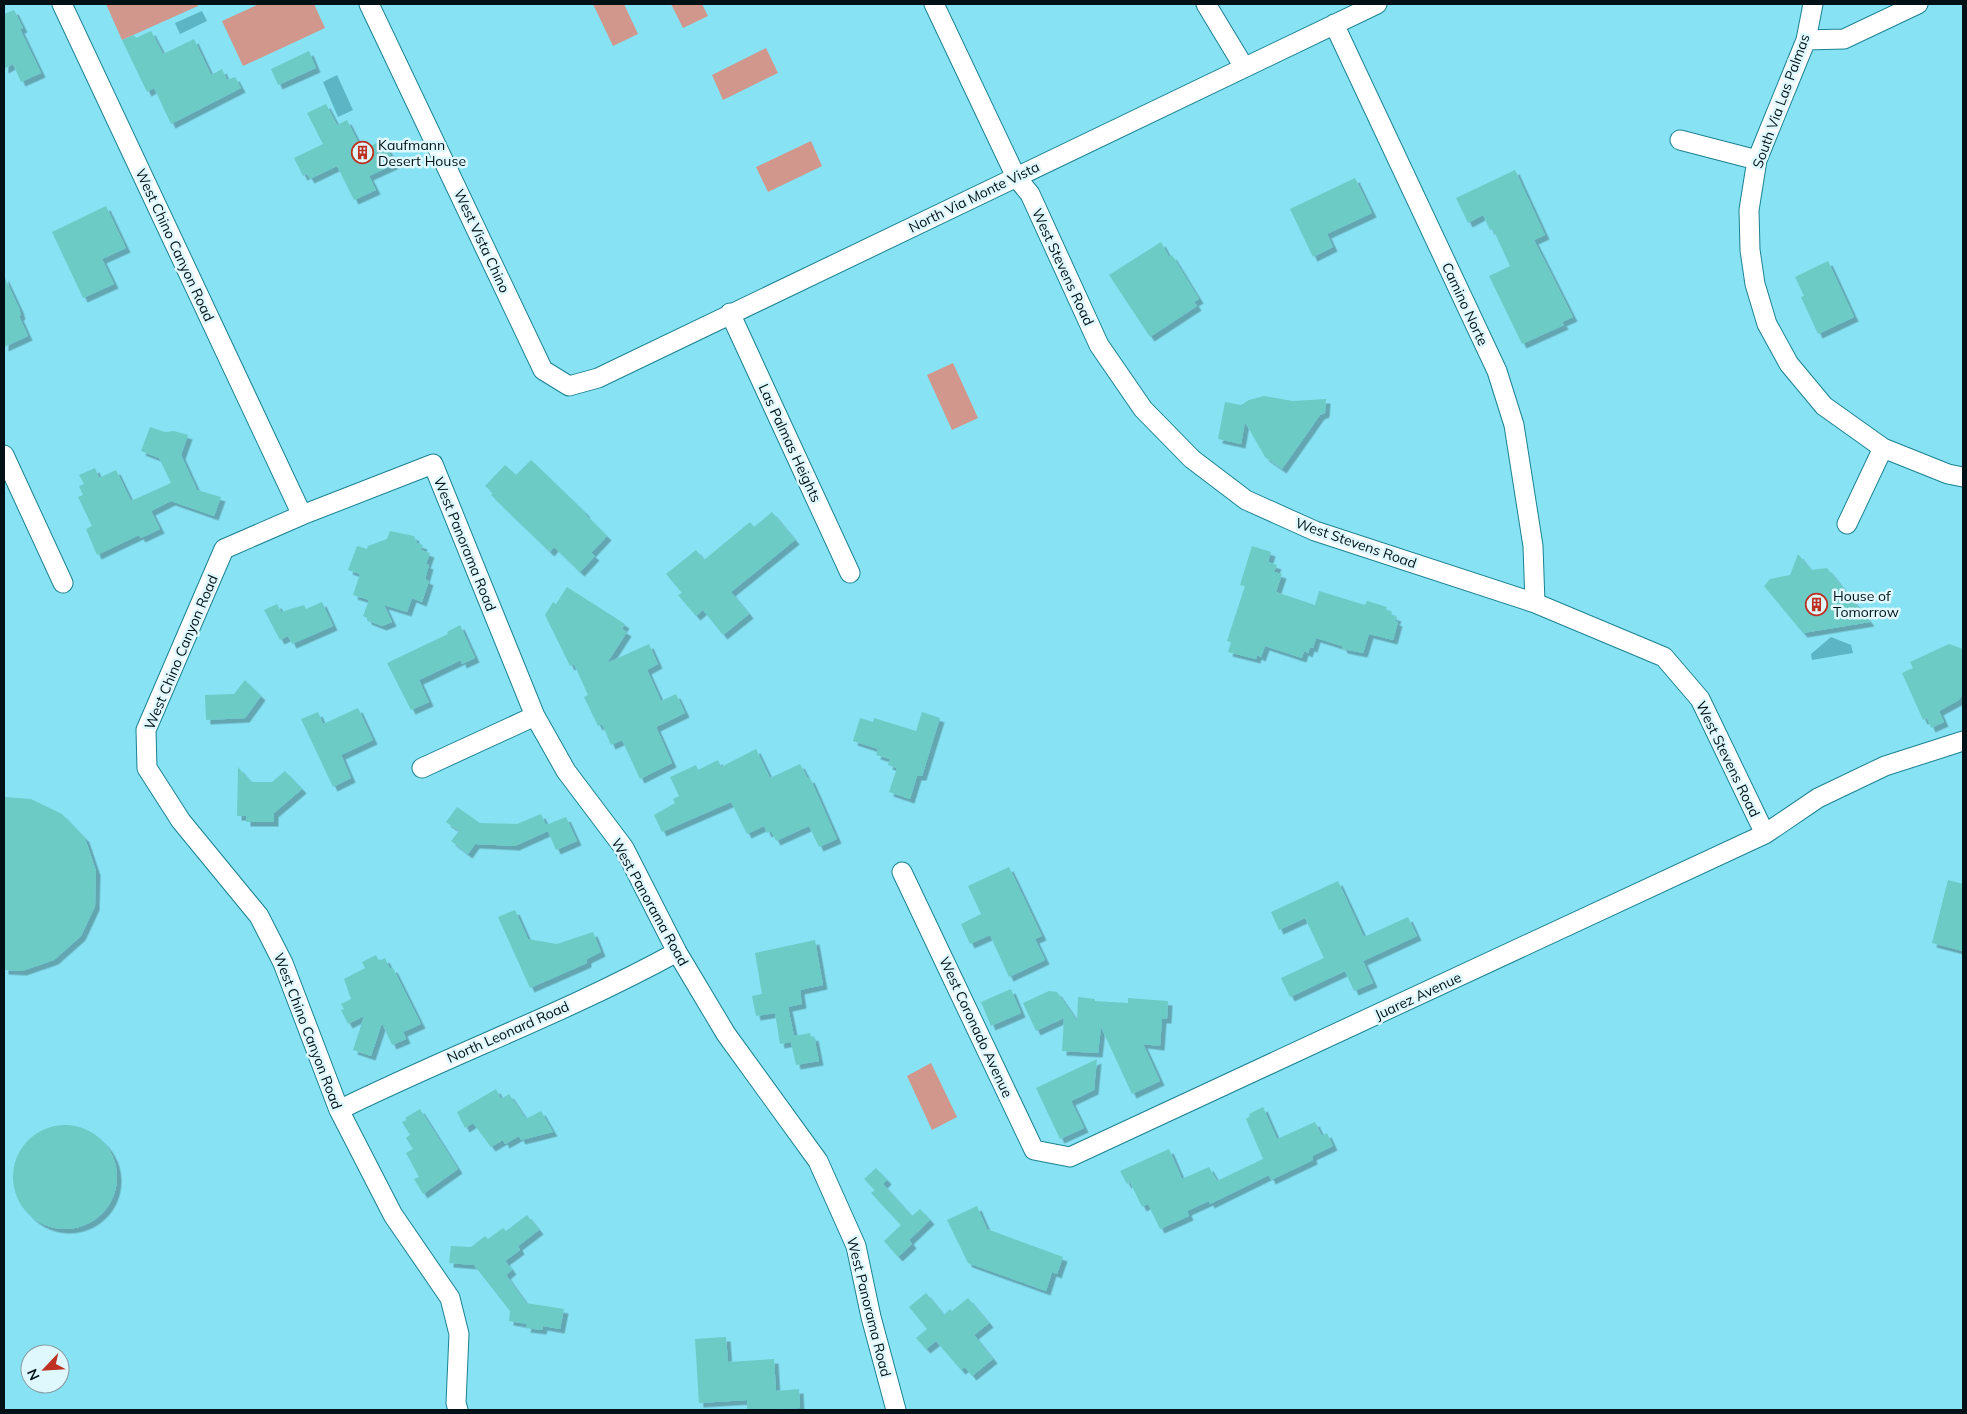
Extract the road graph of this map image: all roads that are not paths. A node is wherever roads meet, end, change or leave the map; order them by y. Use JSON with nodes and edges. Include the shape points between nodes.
{"nodes":[{"id":1,"x":62,"y":4,"type":"edge"},
{"id":2,"x":369,"y":4,"type":"edge"},
{"id":3,"x":934,"y":4,"type":"edge"},
{"id":4,"x":1206,"y":4,"type":"edge"},
{"id":5,"x":1377,"y":4,"type":"edge"},
{"id":6,"x":1813,"y":4,"type":"edge"},
{"id":7,"x":1918,"y":4,"type":"edge"},
{"id":8,"x":1334,"y":24,"type":"junction"},
{"id":9,"x":1806,"y":40,"type":"junction"},
{"id":10,"x":1244,"y":67,"type":"junction"},
{"id":11,"x":1680,"y":140,"type":"dead end"},
{"id":12,"x":1757,"y":160,"type":"junction"},
{"id":13,"x":1016,"y":177,"type":"junction"},
{"id":14,"x":730,"y":313,"type":"junction"},
{"id":15,"x":569,"y":386,"type":"joint"},
{"id":16,"x":1883,"y":448,"type":"junction"},
{"id":17,"x":4,"y":455,"type":"edge"},
{"id":18,"x":1963,"y":477,"type":"edge"},
{"id":19,"x":302,"y":515,"type":"junction"},
{"id":20,"x":1846,"y":524,"type":"dead end"},
{"id":21,"x":850,"y":573,"type":"dead end"},
{"id":22,"x":63,"y":583,"type":"dead end"},
{"id":23,"x":1535,"y":603,"type":"junction"},
{"id":24,"x":535,"y":716,"type":"junction"},
{"id":25,"x":1963,"y":741,"type":"edge"},
{"id":26,"x":422,"y":768,"type":"dead end"},
{"id":27,"x":1765,"y":834,"type":"junction"},
{"id":28,"x":902,"y":872,"type":"dead end"},
{"id":29,"x":677,"y":952,"type":"junction"},
{"id":30,"x":339,"y":1110,"type":"junction"},
{"id":31,"x":1070,"y":1157,"type":"joint"},
{"id":32,"x":458,"y":1410,"type":"edge"},
{"id":33,"x":896,"y":1410,"type":"edge"}],
"edges":[{"from":1,"to":19,"type":"street","name":"West Chino Canyon Road"},
{"from":2,"to":15,"type":"street","name":"West Vista Chino","via":[[543,370]]},
{"from":3,"to":13,"type":"street","name":"West Stevens Road"},
{"from":4,"to":10,"type":"street"},
{"from":5,"to":8,"type":"street","name":"North Via Monte Vista"},
{"from":6,"to":9,"type":"street","name":"South Via Las Palmas"},
{"from":7,"to":9,"type":"street","via":[[1844,39]]},
{"from":8,"to":10,"type":"street","name":"North Via Monte Vista"},
{"from":8,"to":23,"type":"street","name":"Camino Norte","via":[[1497,371],[1514,425],[1533,546]]},
{"from":9,"to":12,"type":"street","name":"South Via Las Palmas"},
{"from":10,"to":13,"type":"street","name":"North Via Monte Vista"},
{"from":11,"to":12,"type":"street"},
{"from":12,"to":16,"type":"street","name":"South Via Las Palmas","via":[[1749,210],[1750,250],[1755,284],[1767,324],[1790,364],[1824,406]]},
{"from":13,"to":14,"type":"street","name":"North Via Monte Vista"},
{"from":13,"to":23,"type":"street","name":"West Stevens Road","via":[[1030,194],[1099,345],[1143,409],[1192,459],[1246,500],[1315,531]]},
{"from":14,"to":15,"type":"street","name":"North Via Monte Vista","via":[[598,378]]},
{"from":14,"to":21,"type":"street","name":"Las Palmas Heights"},
{"from":16,"to":18,"type":"street","name":"South Via Las Palmas"},
{"from":16,"to":20,"type":"street"},
{"from":17,"to":22,"type":"street"},
{"from":19,"to":24,"type":"street","name":"West Panorama Road","via":[[433,464]]},
{"from":19,"to":30,"type":"street","name":"West Chino Canyon Road","via":[[224,549],[146,730],[147,768],[181,821],[260,916],[283,963]]},
{"from":23,"to":27,"type":"street","name":"West Stevens Road","via":[[1664,657],[1700,699]]},
{"from":24,"to":26,"type":"street"},
{"from":24,"to":29,"type":"street","name":"West Panorama Road","via":[[566,771],[624,848]]},
{"from":25,"to":27,"type":"street","name":"Juarez Avenue","via":[[1885,766],[1818,798]]},
{"from":27,"to":31,"type":"street","name":"Juarez Avenue"},
{"from":28,"to":31,"type":"street","name":"West Coronado Avenue","via":[[1034,1150]]},
{"from":29,"to":30,"type":"street","name":"North Leonard Road","via":[[626,980]]},
{"from":29,"to":33,"type":"street","name":"West Panorama Road","via":[[726,1034],[818,1161],[856,1246]]},
{"from":30,"to":32,"type":"street","name":"West Chino Canyon Road","via":[[393,1215],[450,1298],[459,1334]]}]}
